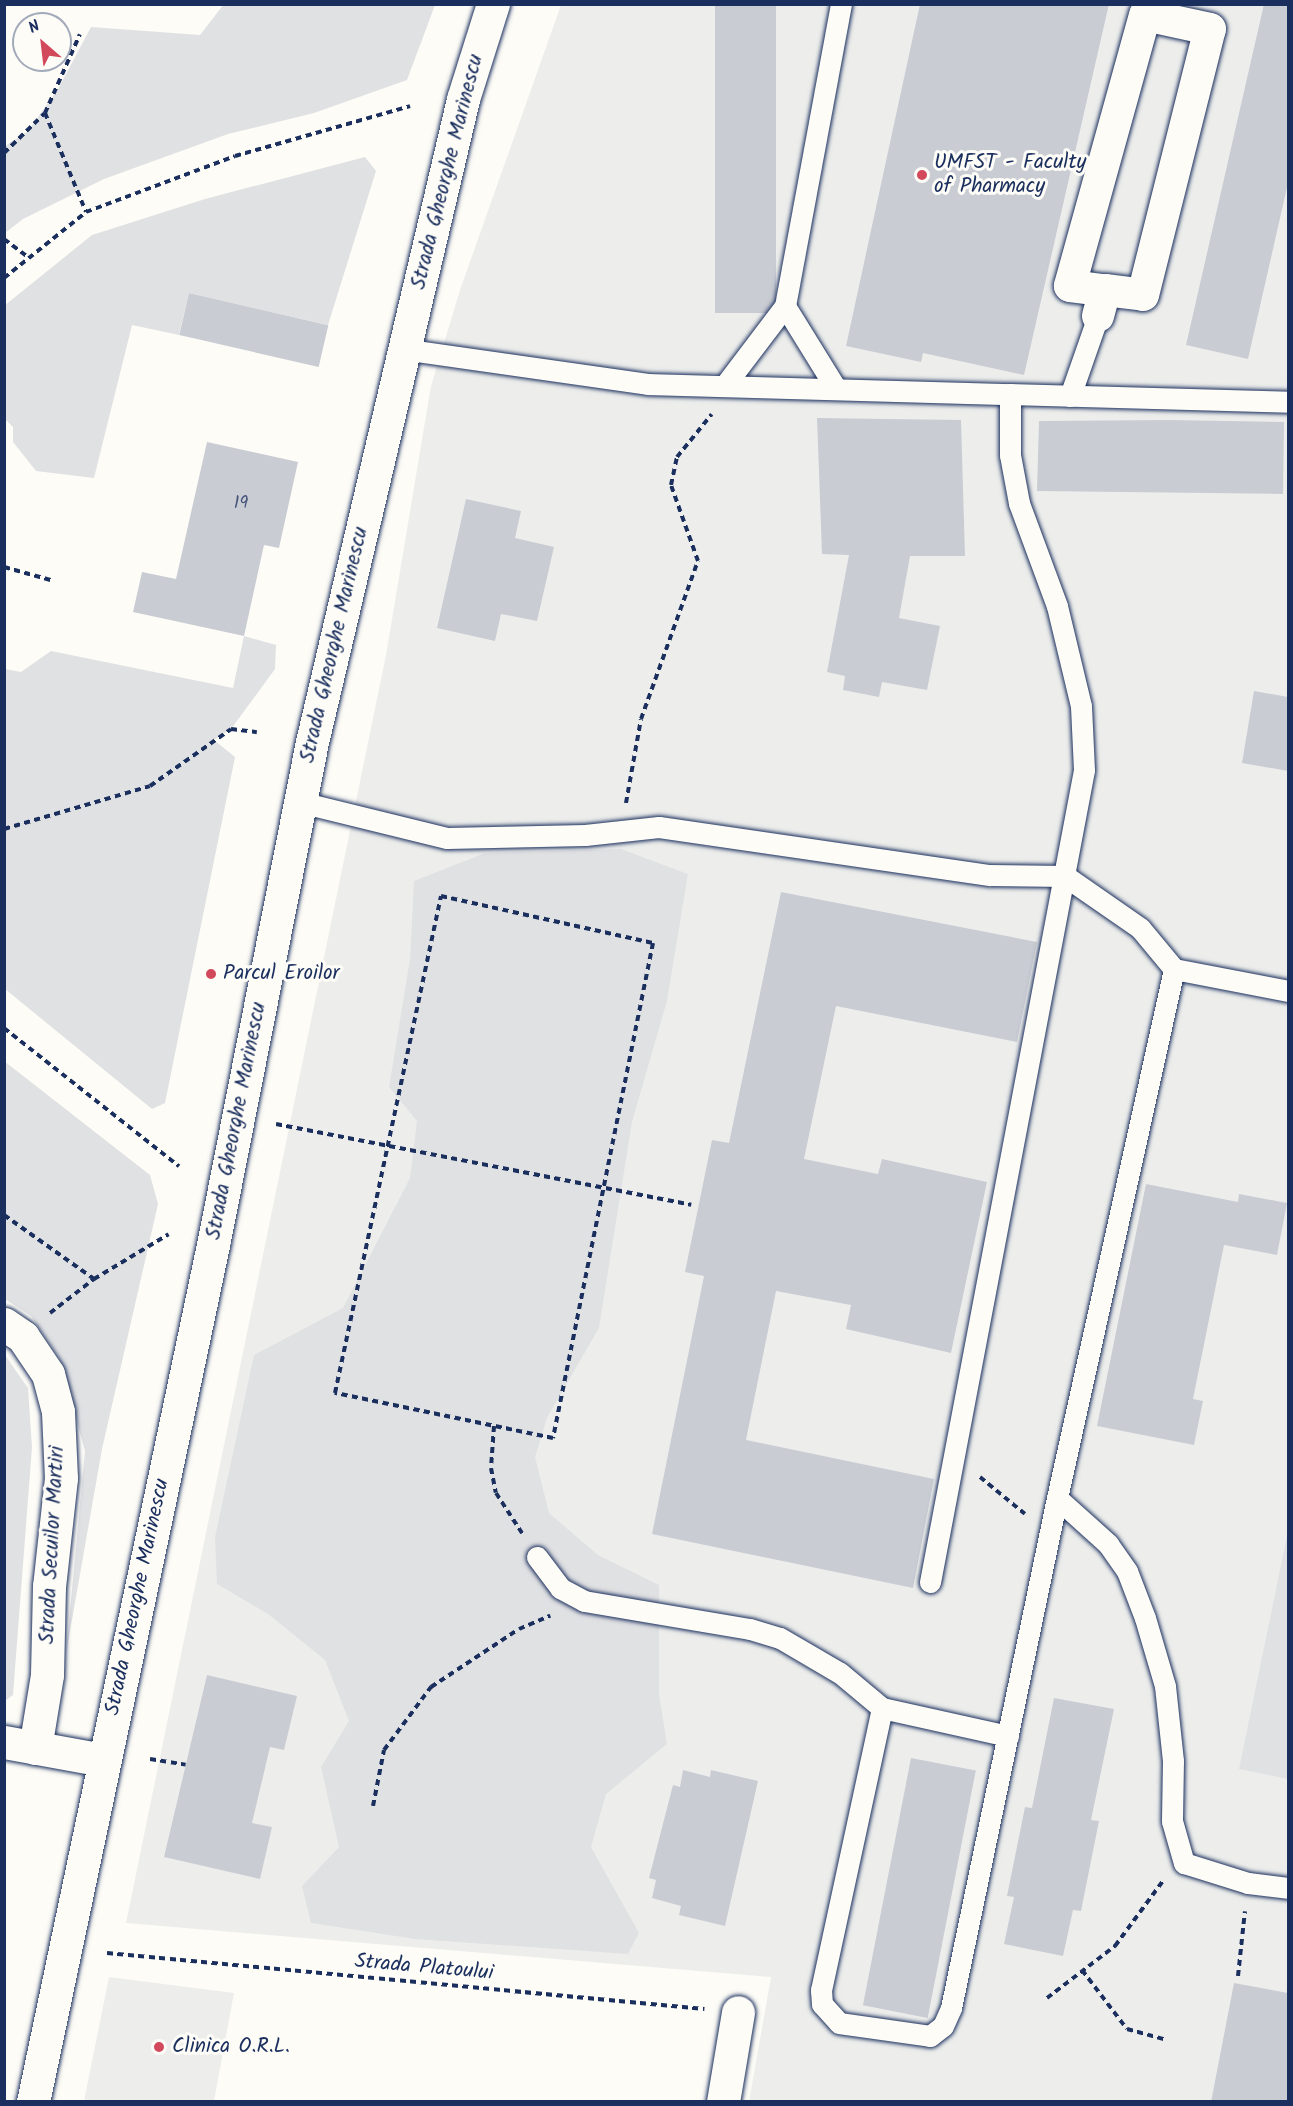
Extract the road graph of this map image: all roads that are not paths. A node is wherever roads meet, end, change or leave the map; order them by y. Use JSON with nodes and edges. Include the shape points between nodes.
{"nodes":[{"id":1,"x":493,"y":4,"type":"edge"},
{"id":2,"x":841,"y":4,"type":"edge"},
{"id":3,"x":1102,"y":303,"type":"junction"},
{"id":4,"x":785,"y":306,"type":"junction"},
{"id":5,"x":403,"y":349,"type":"junction"},
{"id":6,"x":729,"y":385,"type":"junction"},
{"id":7,"x":835,"y":387,"type":"junction"},
{"id":8,"x":1010,"y":394,"type":"junction"},
{"id":9,"x":1070,"y":396,"type":"junction"},
{"id":10,"x":1288,"y":402,"type":"edge"},
{"id":11,"x":300,"y":802,"type":"junction"},
{"id":12,"x":1065,"y":876,"type":"junction"},
{"id":13,"x":1174,"y":969,"type":"junction"},
{"id":14,"x":1288,"y":991,"type":"edge"},
{"id":15,"x":4,"y":1324,"type":"edge"},
{"id":16,"x":1057,"y":1498,"type":"junction"},
{"id":17,"x":537,"y":1557,"type":"road end"},
{"id":18,"x":930,"y":1582,"type":"dead end"},
{"id":19,"x":882,"y":1708,"type":"junction"},
{"id":20,"x":1008,"y":1736,"type":"junction"},
{"id":21,"x":20,"y":1745,"type":"edge"},
{"id":22,"x":103,"y":1760,"type":"junction"},
{"id":23,"x":1288,"y":1888,"type":"edge"},
{"id":24,"x":738,"y":2012,"type":"road end"},
{"id":25,"x":33,"y":2102,"type":"edge"},
{"id":26,"x":723,"y":2102,"type":"edge"}],
"edges":[{"from":1,"to":5,"type":"main road","name":"Strada Gheorghe Marinescu","via":[[464,99]]},
{"from":2,"to":4,"type":"lane"},
{"from":3,"to":3,"type":"street","via":[[1143,295],[1210,28],[1145,15],[1070,286]]},
{"from":3,"to":9,"type":"lane"},
{"from":4,"to":6,"type":"lane"},
{"from":4,"to":7,"type":"lane"},
{"from":5,"to":6,"type":"lane","via":[[648,384]]},
{"from":5,"to":11,"type":"main road","name":"Strada Gheorghe Marinescu"},
{"from":6,"to":7,"type":"lane"},
{"from":7,"to":8,"type":"lane"},
{"from":8,"to":9,"type":"lane"},
{"from":8,"to":12,"type":"lane","via":[[1010,455],[1019,503],[1057,606],[1081,706],[1084,771]]},
{"from":9,"to":10,"type":"lane"},
{"from":11,"to":12,"type":"lane","via":[[447,838],[585,835],[659,827],[990,875]]},
{"from":11,"to":22,"type":"main road","name":"Strada Gheorghe Marinescu","via":[[213,1245]]},
{"from":12,"to":13,"type":"lane","via":[[1140,928]]},
{"from":12,"to":18,"type":"lane"},
{"from":13,"to":14,"type":"lane"},
{"from":13,"to":16,"type":"lane"},
{"from":15,"to":21,"type":"main road","name":"Strada Secuilor Martiri","via":[[23,1337],[48,1374],[58,1412],[61,1478],[49,1586],[47,1675]]},
{"from":16,"to":20,"type":"lane"},
{"from":16,"to":23,"type":"lane","via":[[1108,1544],[1127,1572],[1145,1618],[1165,1686],[1173,1761],[1172,1821],[1184,1863],[1248,1883]]},
{"from":17,"to":19,"type":"lane","via":[[560,1588],[584,1601],[750,1629],[780,1638],[840,1673]]},
{"from":19,"to":20,"type":"lane"},
{"from":19,"to":20,"type":"lane","via":[[821,1990],[827,2015],[839,2023],[914,2036],[930,2036],[943,2026],[951,2008]]},
{"from":21,"to":22,"type":"main road"},
{"from":22,"to":25,"type":"main road","name":"Strada Gheorghe Marinescu"},
{"from":24,"to":26,"type":"main road"}]}
